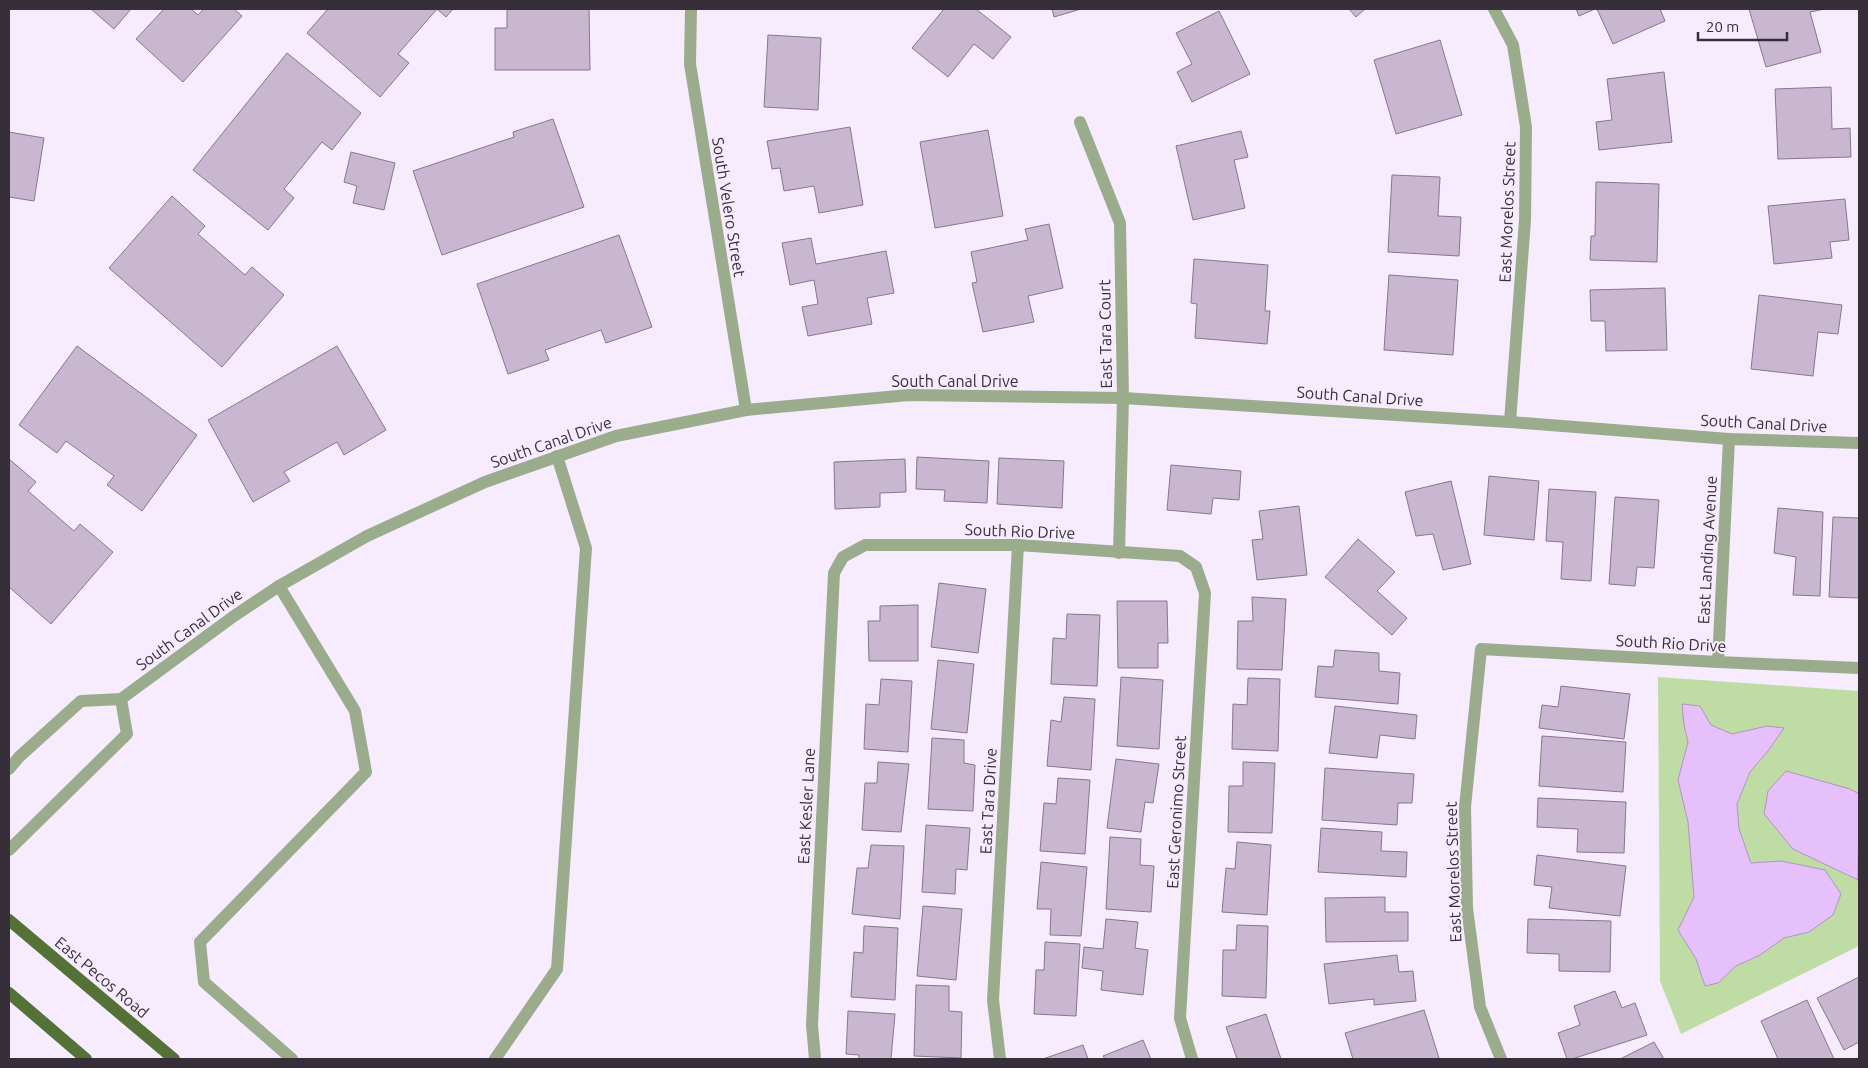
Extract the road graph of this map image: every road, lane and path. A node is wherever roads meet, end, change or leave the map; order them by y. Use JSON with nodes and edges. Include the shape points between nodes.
{"nodes":[{"id":1,"x":691,"y":9,"type":"edge"},
{"id":2,"x":1494,"y":9,"type":"edge"},
{"id":3,"x":1080,"y":122,"type":"dead end"},
{"id":4,"x":1123,"y":398,"type":"junction"},
{"id":5,"x":746,"y":410,"type":"junction"},
{"id":6,"x":1510,"y":422,"type":"junction"},
{"id":7,"x":1729,"y":439,"type":"junction"},
{"id":8,"x":1859,"y":443,"type":"edge"},
{"id":9,"x":557,"y":456,"type":"junction"},
{"id":10,"x":1018,"y":545,"type":"junction"},
{"id":11,"x":1118,"y":553,"type":"junction"},
{"id":12,"x":843,"y":557,"type":"joint"},
{"id":13,"x":1196,"y":567,"type":"joint"},
{"id":14,"x":279,"y":586,"type":"junction"},
{"id":15,"x":1481,"y":649,"type":"joint"},
{"id":16,"x":1718,"y":662,"type":"junction"},
{"id":17,"x":1859,"y":668,"type":"edge"},
{"id":18,"x":121,"y":699,"type":"junction"},
{"id":19,"x":9,"y":769,"type":"edge"},
{"id":20,"x":9,"y":850,"type":"edge"},
{"id":21,"x":9,"y":920,"type":"edge"},
{"id":22,"x":9,"y":993,"type":"edge"},
{"id":23,"x":86,"y":1059,"type":"edge"},
{"id":24,"x":174,"y":1059,"type":"edge"},
{"id":25,"x":292,"y":1059,"type":"edge"},
{"id":26,"x":495,"y":1059,"type":"edge"},
{"id":27,"x":815,"y":1059,"type":"edge"},
{"id":28,"x":1000,"y":1059,"type":"edge"},
{"id":29,"x":1192,"y":1059,"type":"edge"},
{"id":30,"x":1501,"y":1059,"type":"edge"}],
"edges":[{"from":1,"to":5,"type":"street","name":"South Velero Street","via":[[690,64]]},
{"from":2,"to":6,"type":"street","name":"East Morelos Street","via":[[1513,45],[1526,127],[1525,220]]},
{"from":3,"to":4,"type":"street","name":"East Tara Court","via":[[1120,223]]},
{"from":4,"to":5,"type":"street","name":"South Canal Drive","via":[[910,395]]},
{"from":4,"to":6,"type":"street","name":"South Canal Drive"},
{"from":4,"to":11,"type":"street","name":"East Tara Court"},
{"from":5,"to":9,"type":"street","name":"South Canal Drive","via":[[616,436]]},
{"from":6,"to":7,"type":"street","name":"South Canal Drive"},
{"from":7,"to":8,"type":"street","name":"South Canal Drive"},
{"from":7,"to":16,"type":"street","name":"East Landing Avenue"},
{"from":9,"to":14,"type":"street","name":"South Canal Drive","via":[[428,507],[367,536]]},
{"from":9,"to":26,"type":"street","via":[[586,548],[558,969]]},
{"from":10,"to":11,"type":"street","name":"South Rio Drive"},
{"from":10,"to":12,"type":"street","name":"South Rio Drive","via":[[865,545]]},
{"from":10,"to":28,"type":"street","name":"East Tara Drive","via":[[993,1000]]},
{"from":11,"to":13,"type":"street","name":"South Rio Drive","via":[[1180,556]]},
{"from":12,"to":27,"type":"street","name":"East Kesler Lane","via":[[834,573],[812,1025]]},
{"from":13,"to":29,"type":"street","name":"East Geronimo Street","via":[[1205,593],[1180,1018]]},
{"from":14,"to":18,"type":"street","name":"South Canal Drive"},
{"from":14,"to":25,"type":"street","via":[[356,711],[366,772],[200,942],[204,982]]},
{"from":15,"to":16,"type":"street","name":"South Rio Drive"},
{"from":15,"to":30,"type":"street","name":"East Morelos Street","via":[[1465,807],[1467,908],[1480,1008]]},
{"from":16,"to":17,"type":"street","name":"South Rio Drive"},
{"from":18,"to":19,"type":"street","via":[[81,702]]},
{"from":18,"to":20,"type":"street","via":[[127,734]]},
{"from":21,"to":24,"type":"main road","name":"East Pecos Road"},
{"from":22,"to":23,"type":"main road"}]}
